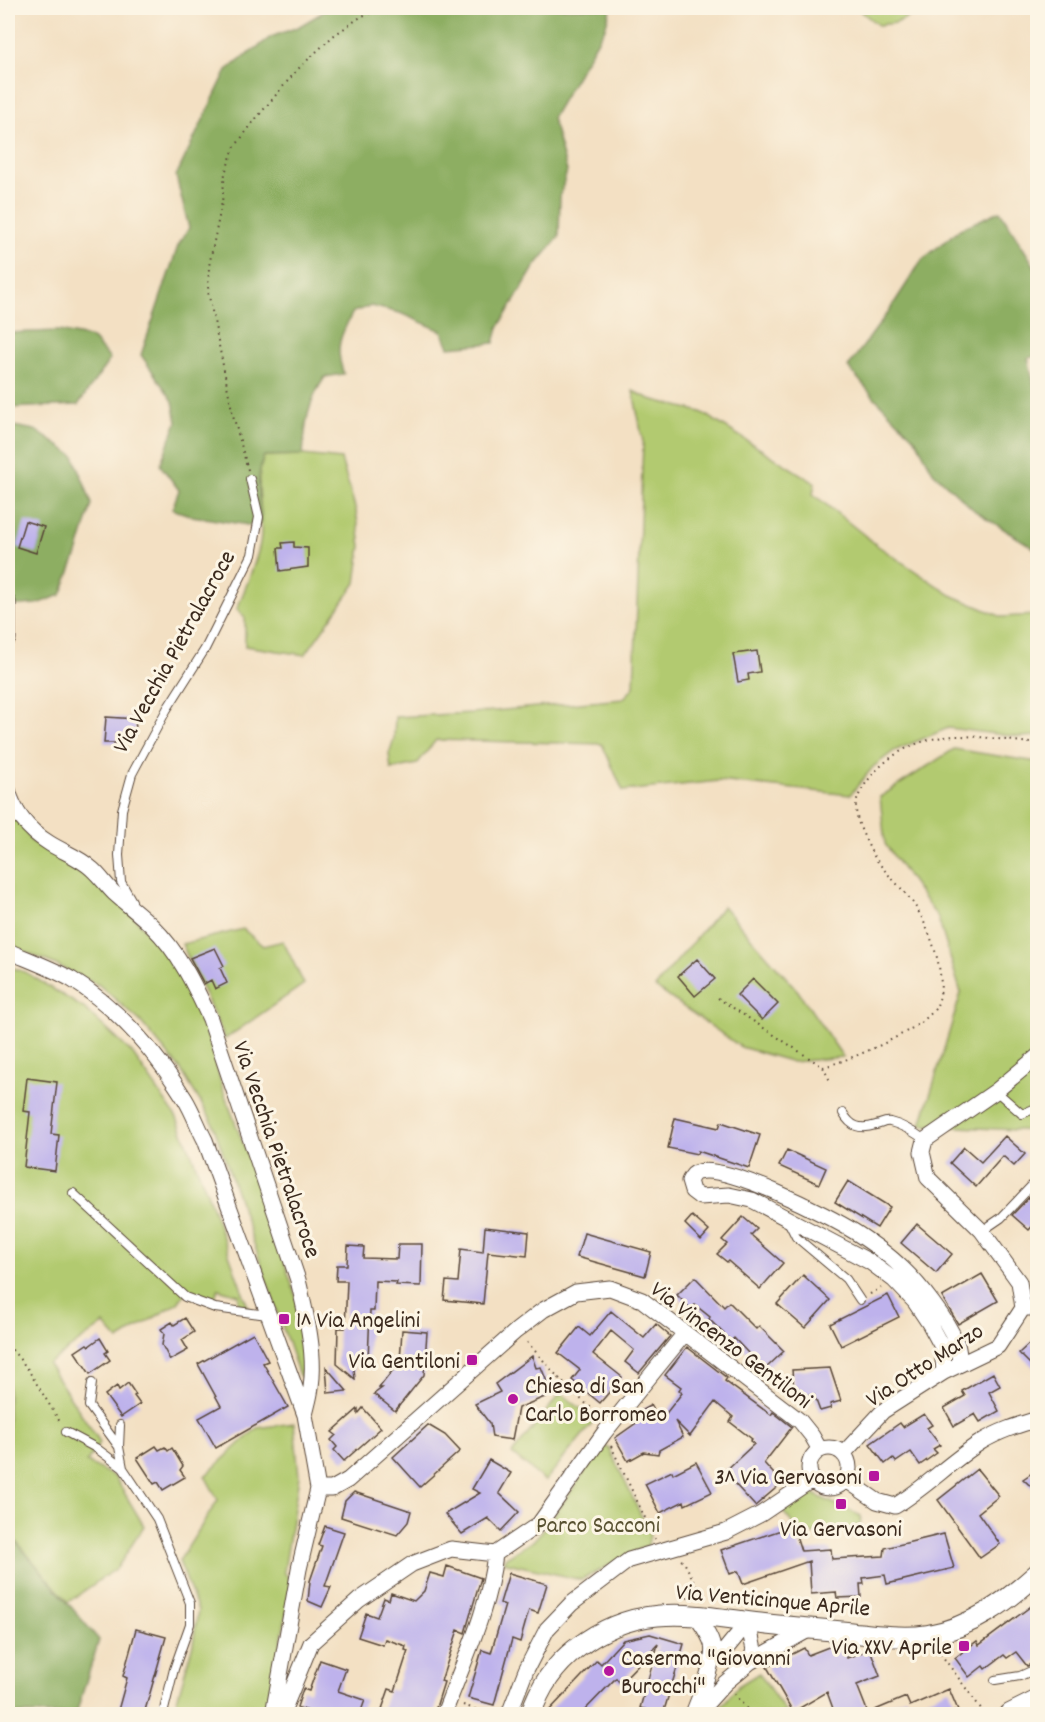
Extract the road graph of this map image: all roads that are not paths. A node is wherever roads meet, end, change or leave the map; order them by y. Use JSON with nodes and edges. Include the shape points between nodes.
{"nodes":[{"id":1,"x":250,"y":478,"type":"road end"},
{"id":2,"x":8,"y":602,"type":"edge"},
{"id":3,"x":8,"y":639,"type":"edge"},
{"id":4,"x":8,"y":790,"type":"edge"},
{"id":5,"x":143,"y":917,"type":"junction"},
{"id":6,"x":8,"y":951,"type":"edge"},
{"id":7,"x":1038,"y":1056,"type":"edge"},
{"id":8,"x":996,"y":1091,"type":"junction"},
{"id":9,"x":1038,"y":1107,"type":"edge"},
{"id":10,"x":843,"y":1113,"type":"dead end"},
{"id":11,"x":925,"y":1140,"type":"junction"},
{"id":12,"x":1038,"y":1179,"type":"edge"},
{"id":13,"x":73,"y":1193,"type":"dead end"},
{"id":14,"x":786,"y":1217,"type":"junction"},
{"id":15,"x":982,"y":1231,"type":"junction"},
{"id":16,"x":861,"y":1300,"type":"road end"},
{"id":17,"x":1030,"y":1308,"type":"edge"},
{"id":18,"x":267,"y":1315,"type":"junction"},
{"id":19,"x":685,"y":1333,"type":"junction"},
{"id":20,"x":960,"y":1364,"type":"junction"},
{"id":21,"x":944,"y":1372,"type":"junction"},
{"id":22,"x":92,"y":1383,"type":"dead end"},
{"id":23,"x":305,"y":1415,"type":"junction"},
{"id":24,"x":1038,"y":1419,"type":"edge"},
{"id":25,"x":120,"y":1425,"type":"dead end"},
{"id":26,"x":66,"y":1432,"type":"road end"},
{"id":27,"x":119,"y":1447,"type":"junction"},
{"id":28,"x":820,"y":1450,"type":"junction"},
{"id":29,"x":843,"y":1454,"type":"junction"},
{"id":30,"x":123,"y":1468,"type":"junction"},
{"id":31,"x":813,"y":1479,"type":"junction"},
{"id":32,"x":845,"y":1479,"type":"junction"},
{"id":33,"x":318,"y":1489,"type":"junction"},
{"id":34,"x":495,"y":1554,"type":"junction"},
{"id":35,"x":1038,"y":1573,"type":"edge"},
{"id":36,"x":688,"y":1608,"type":"junction"},
{"id":37,"x":748,"y":1622,"type":"junction"},
{"id":38,"x":812,"y":1628,"type":"junction"},
{"id":39,"x":711,"y":1661,"type":"junction"},
{"id":40,"x":750,"y":1662,"type":"junction"},
{"id":41,"x":1038,"y":1668,"type":"edge"},
{"id":42,"x":995,"y":1680,"type":"dead end"},
{"id":43,"x":1037,"y":1700,"type":"edge"},
{"id":44,"x":447,"y":1707,"type":"edge"},
{"id":45,"x":163,"y":1714,"type":"edge"},
{"id":46,"x":273,"y":1714,"type":"edge"},
{"id":47,"x":282,"y":1714,"type":"edge"},
{"id":48,"x":508,"y":1714,"type":"edge"},
{"id":49,"x":531,"y":1714,"type":"edge"},
{"id":50,"x":695,"y":1714,"type":"edge"},
{"id":51,"x":1010,"y":1714,"type":"edge"}],
"edges":[{"from":1,"to":5,"type":"lane","name":"Via Vecchia Pietralacroce","via":[[259,517],[252,555],[205,649],[132,774],[122,810],[121,882]]},
{"from":2,"to":3,"type":"street"},
{"from":4,"to":5,"type":"street","name":"Via Vecchia Pietralacroce","via":[[25,824],[48,843],[94,870]]},
{"from":5,"to":23,"type":"street","name":"Via Vecchia Pietralacroce","via":[[174,951],[210,1019],[298,1280],[312,1361]]},
{"from":6,"to":18,"type":"street","via":[[50,968],[96,998],[118,1016],[167,1071],[205,1140]]},
{"from":7,"to":8,"type":"street"},
{"from":8,"to":9,"type":"lane","via":[[1022,1114]]},
{"from":8,"to":11,"type":"street"},
{"from":10,"to":11,"type":"lane","via":[[850,1124],[859,1128],[887,1121],[910,1129]]},
{"from":11,"to":15,"type":"street","name":"Via Otto Marzo","via":[[922,1152],[928,1178]]},
{"from":12,"to":15,"type":"lane","via":[[1001,1218]]},
{"from":13,"to":18,"type":"lane","via":[[185,1297],[215,1308]]},
{"from":14,"to":16,"type":"lane","via":[[796,1237],[846,1279]]},
{"from":14,"to":20,"type":"street","via":[[752,1200],[729,1195],[700,1197],[692,1191],[689,1181],[693,1174],[709,1171],[755,1184],[823,1214],[883,1251],[926,1294],[956,1342]]},
{"from":14,"to":21,"type":"street","via":[[870,1262],[894,1280],[930,1323],[942,1347]]},
{"from":15,"to":17,"type":"street","name":"Via Otto Marzo","via":[[1019,1282]]},
{"from":17,"to":20,"type":"street","name":"Via Otto Marzo","via":[[998,1346]]},
{"from":18,"to":23,"type":"street"},
{"from":19,"to":28,"type":"street","name":"Via Vincenzo Gentiloni","via":[[800,1421]]},
{"from":19,"to":33,"type":"street","name":"Via Vincenzo Gentiloni","via":[[632,1296],[610,1288],[576,1292],[516,1331],[348,1480],[332,1490]]},
{"from":19,"to":34,"type":"street","via":[[604,1433],[539,1524]]},
{"from":20,"to":21,"type":"street","name":"Via Otto Marzo"},
{"from":21,"to":29,"type":"street","name":"Via Otto Marzo","via":[[883,1411]]},
{"from":22,"to":27,"type":"lane","via":[[89,1406]]},
{"from":23,"to":33,"type":"street"},
{"from":24,"to":32,"type":"street","via":[[981,1442],[896,1506],[877,1501]]},
{"from":25,"to":27,"type":"lane"},
{"from":26,"to":30,"type":"lane"},
{"from":27,"to":30,"type":"lane"},
{"from":28,"to":29,"type":"street","via":[[833,1449]]},
{"from":28,"to":31,"type":"street","via":[[810,1461]]},
{"from":29,"to":32,"type":"street","via":[[849,1466]]},
{"from":30,"to":45,"type":"lane","via":[[157,1519],[190,1603],[190,1624]]},
{"from":31,"to":32,"type":"street","via":[[829,1488]]},
{"from":31,"to":48,"type":"street","via":[[726,1532],[629,1560],[571,1604],[547,1629]]},
{"from":33,"to":46,"type":"street"},
{"from":34,"to":44,"type":"street","via":[[486,1601]]},
{"from":34,"to":47,"type":"street","via":[[451,1549],[412,1564],[359,1600],[311,1643]]},
{"from":35,"to":38,"type":"street","name":"Via Venticinque Aprile","via":[[1013,1595],[957,1628],[927,1635]]},
{"from":36,"to":37,"type":"street","name":"Via Venticinque Aprile"},
{"from":36,"to":39,"type":"street","via":[[711,1640]]},
{"from":36,"to":49,"type":"street","name":"Via Venticinque Aprile","via":[[634,1618],[589,1639],[561,1660],[543,1685]]},
{"from":37,"to":38,"type":"street","name":"Via Venticinque Aprile"},
{"from":37,"to":39,"type":"street"},
{"from":37,"to":40,"type":"street","via":[[754,1650]]},
{"from":38,"to":40,"type":"street"},
{"from":39,"to":50,"type":"street"},
{"from":40,"to":50,"type":"street"},
{"from":41,"to":42,"type":"lane"},
{"from":43,"to":51,"type":"street"}]}
